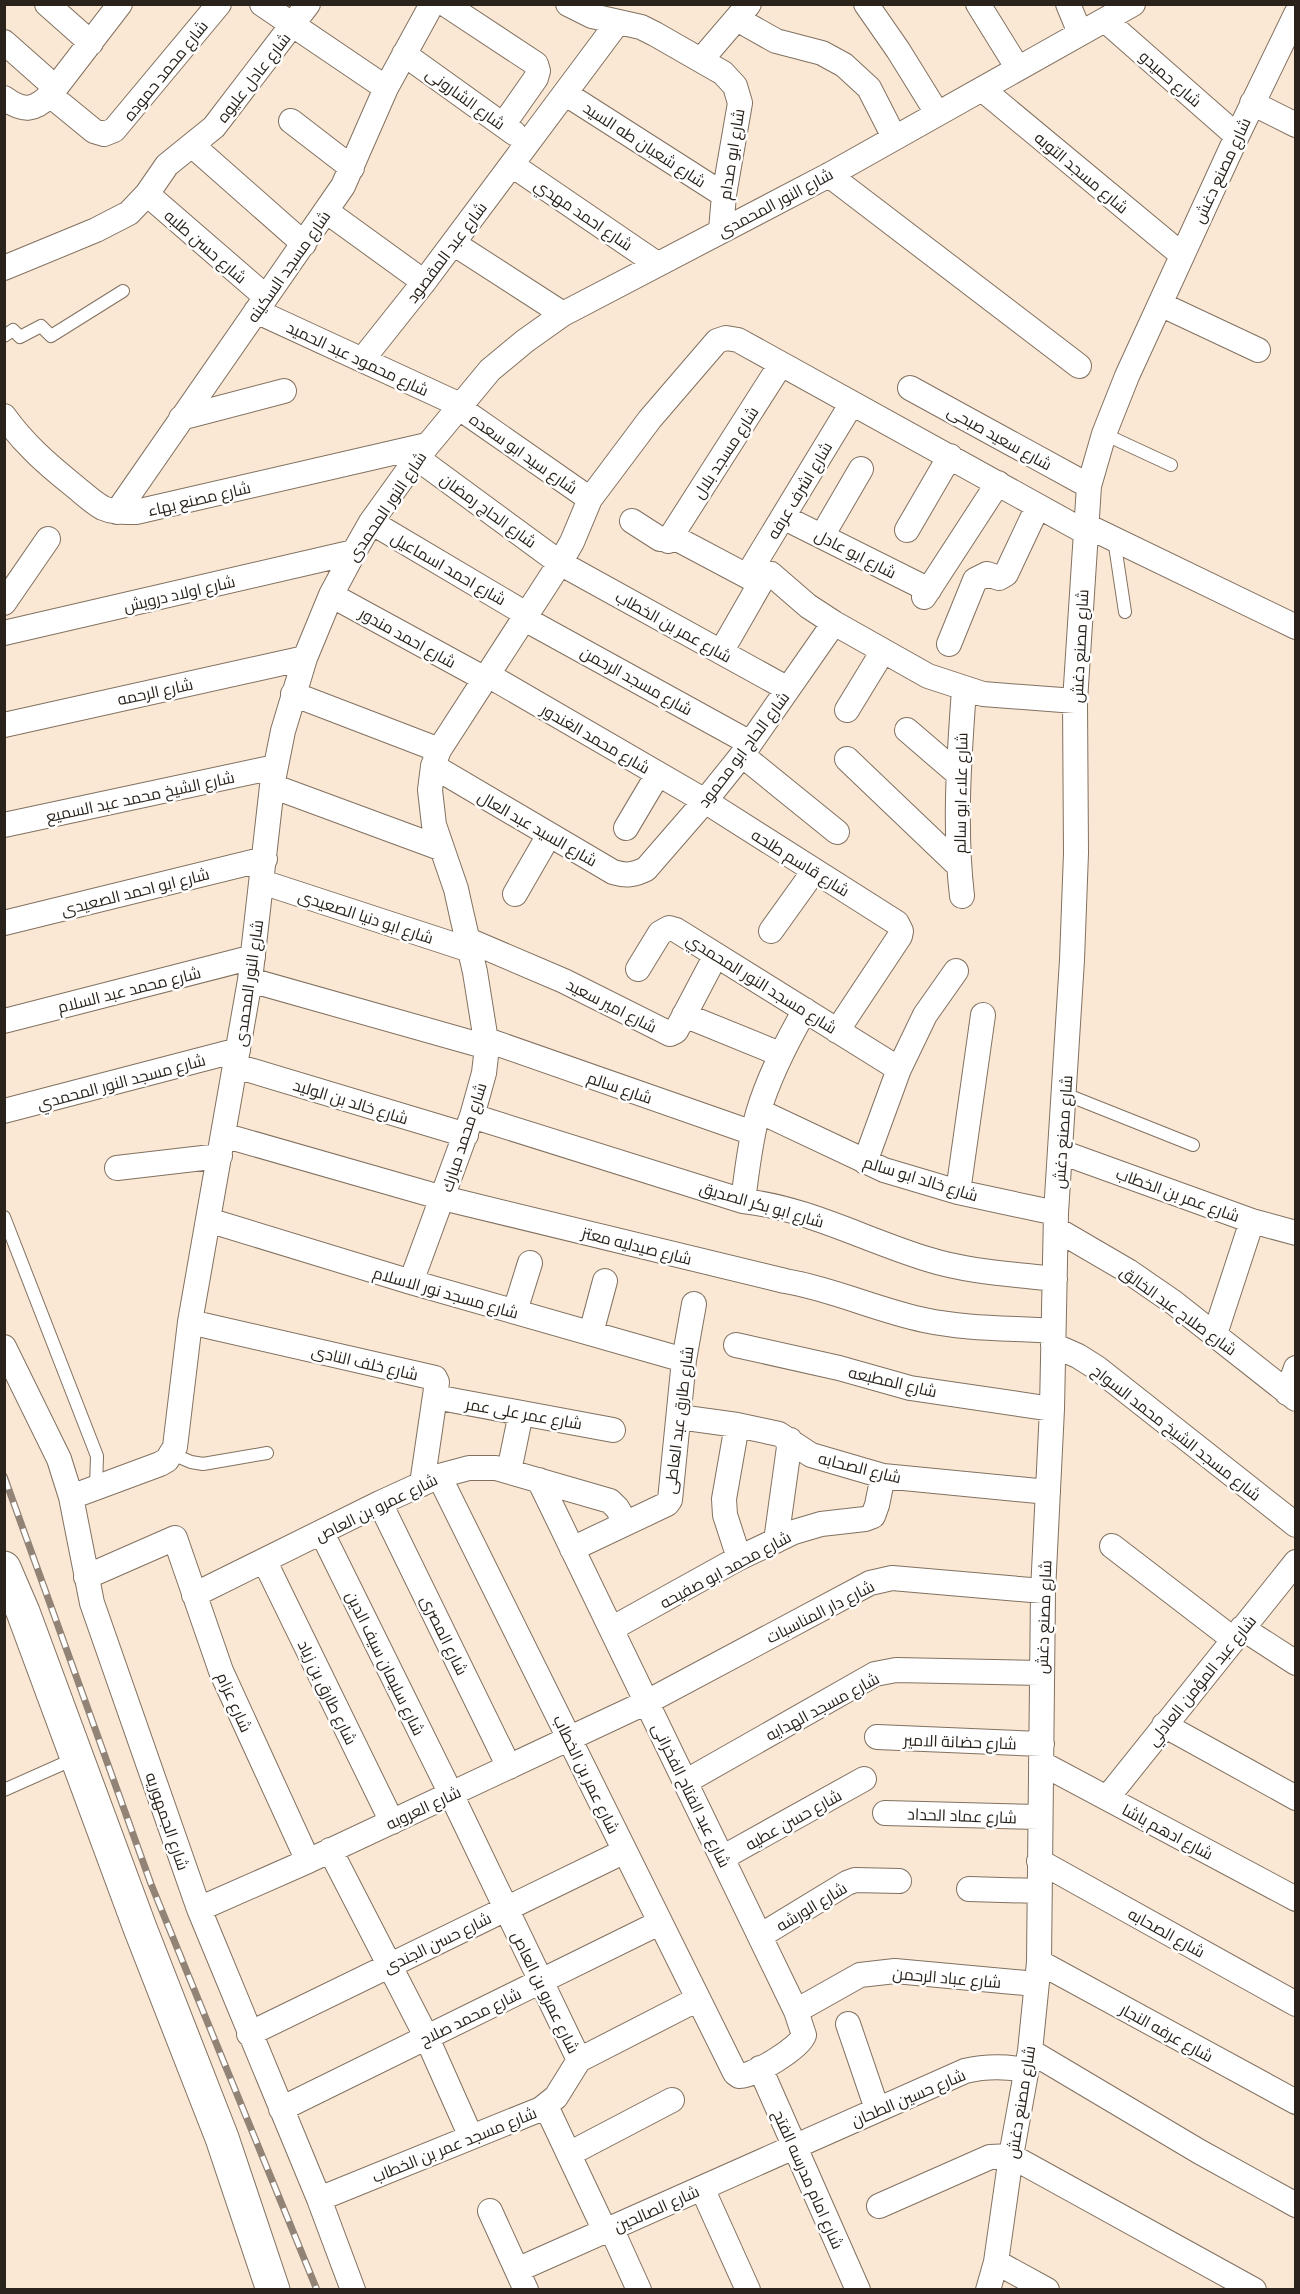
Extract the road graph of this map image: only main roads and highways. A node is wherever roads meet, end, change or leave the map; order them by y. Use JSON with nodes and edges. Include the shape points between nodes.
{"nodes":[{"id":1,"x":4,"y":1568,"type":"edge"},
{"id":2,"x":273,"y":2289,"type":"edge"}],
"edges":[{"from":1,"to":2,"type":"main road","via":[[222,2138]]}]}
